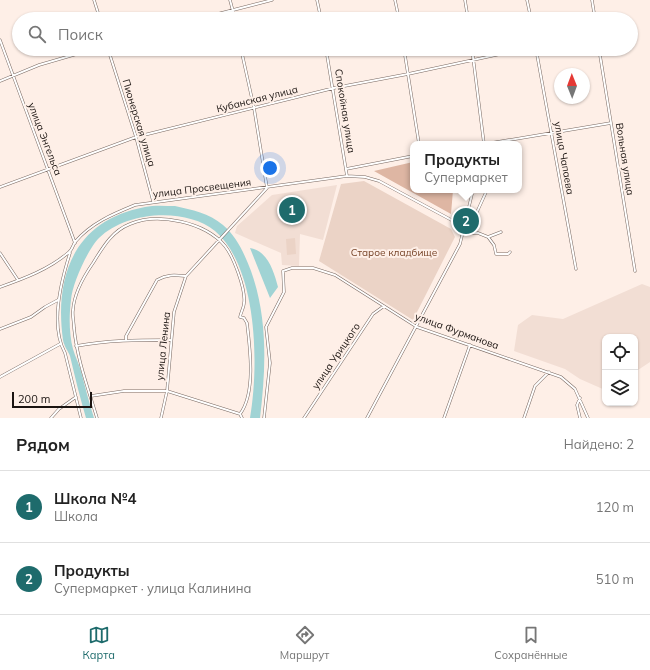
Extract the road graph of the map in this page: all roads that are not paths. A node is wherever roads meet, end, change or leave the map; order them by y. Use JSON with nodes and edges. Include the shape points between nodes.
{"nodes":[{"id":1,"x":94,"y":0,"type":"edge"},
{"id":2,"x":230,"y":0,"type":"edge"},
{"id":3,"x":272,"y":0,"type":"edge"},
{"id":4,"x":317,"y":0,"type":"edge"},
{"id":5,"x":395,"y":0,"type":"edge"},
{"id":6,"x":465,"y":0,"type":"edge"},
{"id":7,"x":528,"y":0,"type":"edge"},
{"id":8,"x":592,"y":0,"type":"edge"},
{"id":9,"x":233,"y":9,"type":"junction"},
{"id":10,"x":98,"y":12,"type":"edge"},
{"id":11,"x":222,"y":12,"type":"edge"},
{"id":12,"x":234,"y":12,"type":"edge"},
{"id":13,"x":320,"y":12,"type":"edge"},
{"id":14,"x":398,"y":12,"type":"edge"},
{"id":15,"x":467,"y":12,"type":"edge"},
{"id":16,"x":530,"y":12,"type":"edge"},
{"id":17,"x":593,"y":12,"type":"edge"},
{"id":18,"x":0,"y":40,"type":"edge"},
{"id":19,"x":70,"y":56,"type":"edge"},
{"id":20,"x":110,"y":56,"type":"edge"},
{"id":21,"x":243,"y":56,"type":"edge"},
{"id":22,"x":327,"y":56,"type":"edge"},
{"id":23,"x":405,"y":56,"type":"edge"},
{"id":24,"x":473,"y":56,"type":"edge"},
{"id":25,"x":492,"y":56,"type":"edge"},
{"id":26,"x":537,"y":56,"type":"edge"},
{"id":27,"x":600,"y":56,"type":"edge"},
{"id":28,"x":474,"y":60,"type":"junction"},
{"id":29,"x":408,"y":74,"type":"junction"},
{"id":30,"x":12,"y":76,"type":"junction"},
{"id":31,"x":0,"y":81,"type":"edge"},
{"id":32,"x":334,"y":88,"type":"junction"},
{"id":33,"x":254,"y":108,"type":"junction"},
{"id":34,"x":611,"y":123,"type":"junction"},
{"id":35,"x":551,"y":133,"type":"junction"},
{"id":36,"x":136,"y":137,"type":"junction"},
{"id":37,"x":419,"y":141,"type":"edge"},
{"id":38,"x":485,"y":141,"type":"edge"},
{"id":39,"x":508,"y":141,"type":"edge"},
{"id":40,"x":410,"y":157,"type":"edge"},
{"id":41,"x":48,"y":169,"type":"junction"},
{"id":42,"x":346,"y":169,"type":"junction"},
{"id":43,"x":348,"y":176,"type":"junction"},
{"id":44,"x":0,"y":187,"type":"edge"},
{"id":45,"x":267,"y":188,"type":"junction"},
{"id":46,"x":472,"y":193,"type":"edge"},
{"id":47,"x":486,"y":193,"type":"edge"},
{"id":48,"x":153,"y":201,"type":"junction"},
{"id":49,"x":501,"y":232,"type":"dead end"},
{"id":50,"x":463,"y":233,"type":"junction"},
{"id":51,"x":488,"y":237,"type":"junction"},
{"id":52,"x":218,"y":240,"type":"junction"},
{"id":53,"x":75,"y":243,"type":"junction"},
{"id":54,"x":70,"y":252,"type":"junction"},
{"id":55,"x":510,"y":252,"type":"dead end"},
{"id":56,"x":0,"y":253,"type":"edge"},
{"id":57,"x":576,"y":269,"type":"dead end"},
{"id":58,"x":635,"y":271,"type":"dead end"},
{"id":59,"x":186,"y":276,"type":"junction"},
{"id":60,"x":18,"y":280,"type":"junction"},
{"id":61,"x":0,"y":287,"type":"edge"},
{"id":62,"x":58,"y":300,"type":"junction"},
{"id":63,"x":384,"y":306,"type":"junction"},
{"id":64,"x":416,"y":327,"type":"junction"},
{"id":65,"x":0,"y":329,"type":"edge"},
{"id":66,"x":126,"y":340,"type":"junction"},
{"id":67,"x":170,"y":340,"type":"junction"},
{"id":68,"x":60,"y":344,"type":"junction"},
{"id":69,"x":470,"y":345,"type":"junction"},
{"id":70,"x":76,"y":346,"type":"junction"},
{"id":71,"x":549,"y":372,"type":"junction"},
{"id":72,"x":0,"y":377,"type":"edge"},
{"id":73,"x":167,"y":391,"type":"junction"},
{"id":74,"x":91,"y":396,"type":"junction"},
{"id":75,"x":76,"y":397,"type":"junction"},
{"id":76,"x":580,"y":398,"type":"junction"},
{"id":77,"x":240,"y":414,"type":"junction"},
{"id":78,"x":51,"y":418,"type":"edge"},
{"id":79,"x":81,"y":418,"type":"edge"},
{"id":80,"x":98,"y":418,"type":"edge"},
{"id":81,"x":161,"y":418,"type":"edge"},
{"id":82,"x":242,"y":418,"type":"edge"},
{"id":83,"x":265,"y":418,"type":"edge"},
{"id":84,"x":304,"y":418,"type":"edge"},
{"id":85,"x":367,"y":418,"type":"edge"},
{"id":86,"x":444,"y":418,"type":"edge"},
{"id":87,"x":524,"y":418,"type":"edge"},
{"id":88,"x":580,"y":418,"type":"edge"},
{"id":89,"x":588,"y":418,"type":"edge"}],
"edges":[{"from":1,"to":10,"type":"street"},
{"from":2,"to":9,"type":"street"},
{"from":3,"to":9,"type":"street"},
{"from":4,"to":13,"type":"street"},
{"from":5,"to":14,"type":"street"},
{"from":6,"to":15,"type":"street"},
{"from":7,"to":16,"type":"street"},
{"from":8,"to":17,"type":"street"},
{"from":9,"to":11,"type":"street"},
{"from":9,"to":12,"type":"street"},
{"from":18,"to":30,"type":"street","name":"улица Энгельса"},
{"from":19,"to":30,"type":"street"},
{"from":20,"to":36,"type":"street","name":"Пионерская улица"},
{"from":21,"to":33,"type":"street"},
{"from":22,"to":32,"type":"street","name":"Спокойная улица"},
{"from":23,"to":29,"type":"street"},
{"from":24,"to":28,"type":"street"},
{"from":25,"to":28,"type":"street","name":"Кубанская улица"},
{"from":26,"to":35,"type":"street","name":"улица Чапаева"},
{"from":27,"to":34,"type":"street","name":"Вольная улица"},
{"from":28,"to":29,"type":"street","name":"Кубанская улица"},
{"from":28,"to":38,"type":"street"},
{"from":29,"to":32,"type":"street","name":"Кубанская улица"},
{"from":29,"to":37,"type":"street"},
{"from":30,"to":31,"type":"street"},
{"from":30,"to":41,"type":"street","name":"улица Энгельса"},
{"from":32,"to":33,"type":"street","name":"Кубанская улица"},
{"from":32,"to":42,"type":"street","name":"Спокойная улица"},
{"from":33,"to":36,"type":"street","name":"Кубанская улица"},
{"from":33,"to":45,"type":"street"},
{"from":34,"to":35,"type":"street"},
{"from":34,"to":58,"type":"street","name":"Вольная улица"},
{"from":35,"to":39,"type":"street"},
{"from":35,"to":57,"type":"street","name":"улица Чапаева"},
{"from":36,"to":41,"type":"street","name":"Кубанская улица"},
{"from":36,"to":48,"type":"street","name":"Пионерская улица"},
{"from":40,"to":42,"type":"street"},
{"from":41,"to":44,"type":"street","name":"Кубанская улица"},
{"from":41,"to":53,"type":"street","name":"улица Энгельса"},
{"from":42,"to":43,"type":"street","name":"Спокойная улица"},
{"from":43,"to":45,"type":"street","name":"улица Просвещения"},
{"from":43,"to":50,"type":"street","name":"улица Просвещения","via":[[378,181],[457,223]]},
{"from":45,"to":48,"type":"street","name":"улица Просвещения"},
{"from":45,"to":52,"type":"street","name":"улица Ленина"},
{"from":46,"to":50,"type":"street"},
{"from":47,"to":50,"type":"street","via":[[472,226]]},
{"from":48,"to":53,"type":"street","name":"улица Просвещения","via":[[116,212],[96,223]]},
{"from":49,"to":51,"type":"street"},
{"from":50,"to":51,"type":"street","via":[[478,233]]},
{"from":50,"to":64,"type":"street","via":[[460,244]]},
{"from":51,"to":55,"type":"street","via":[[496,254]]},
{"from":52,"to":59,"type":"street","name":"улица Ленина"},
{"from":52,"to":70,"type":"street","via":[[195,225],[166,219],[138,221],[119,230],[107,241],[76,296],[72,310]]},
{"from":52,"to":77,"type":"street","via":[[234,261],[245,302],[240,317],[247,323],[251,356],[249,392],[246,407]]},
{"from":53,"to":54,"type":"street","name":"улица Просвещения"},
{"from":54,"to":60,"type":"street","name":"улица Просвещения","via":[[43,269]]},
{"from":54,"to":62,"type":"street"},
{"from":56,"to":60,"type":"street"},
{"from":59,"to":66,"type":"street","via":[[174,274],[156,280]]},
{"from":59,"to":67,"type":"street","name":"улица Ленина","via":[[174,312]]},
{"from":60,"to":61,"type":"street","name":"улица Просвещения"},
{"from":62,"to":65,"type":"street","via":[[32,317]]},
{"from":62,"to":68,"type":"street"},
{"from":63,"to":64,"type":"street","name":"улица Фурманова"},
{"from":63,"to":83,"type":"street","name":"улица Фурманова","via":[[335,275],[313,268],[292,268],[283,271],[284,292],[266,326],[270,363]]},
{"from":63,"to":84,"type":"street","name":"улица Урицкого","via":[[373,314]]},
{"from":64,"to":69,"type":"street","name":"улица Фурманова"},
{"from":64,"to":85,"type":"street"},
{"from":66,"to":67,"type":"street"},
{"from":66,"to":70,"type":"street"},
{"from":67,"to":73,"type":"street","name":"улица Ленина"},
{"from":68,"to":72,"type":"street"},
{"from":68,"to":75,"type":"street","via":[[65,352]]},
{"from":69,"to":71,"type":"street","name":"улица Фурманова"},
{"from":69,"to":86,"type":"street"},
{"from":70,"to":74,"type":"street","via":[[87,391]]},
{"from":71,"to":76,"type":"street","name":"улица Фурманова","via":[[565,379]]},
{"from":71,"to":87,"type":"street","via":[[535,386]]},
{"from":73,"to":74,"type":"street","via":[[124,391]]},
{"from":73,"to":77,"type":"street"},
{"from":73,"to":81,"type":"street","name":"улица Ленина"},
{"from":74,"to":80,"type":"street"},
{"from":75,"to":78,"type":"street"},
{"from":75,"to":79,"type":"street"},
{"from":76,"to":88,"type":"street","via":[[577,405]]},
{"from":76,"to":89,"type":"street"},
{"from":77,"to":82,"type":"street"}]}
